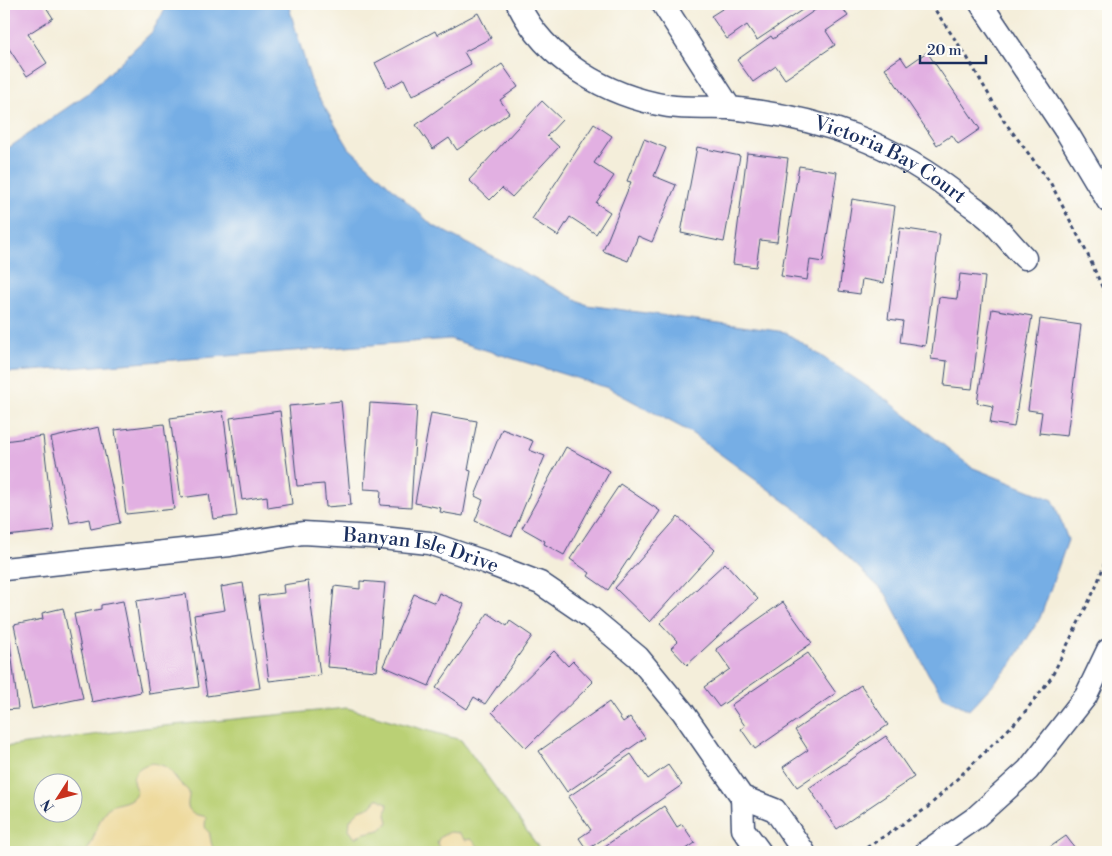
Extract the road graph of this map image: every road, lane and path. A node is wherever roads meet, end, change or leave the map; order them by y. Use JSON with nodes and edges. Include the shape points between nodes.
{"nodes":[{"id":1,"x":518,"y":4,"type":"edge"},
{"id":2,"x":663,"y":4,"type":"edge"},
{"id":3,"x":931,"y":4,"type":"edge"},
{"id":4,"x":981,"y":4,"type":"edge"},
{"id":5,"x":730,"y":108,"type":"junction"},
{"id":6,"x":1108,"y":201,"type":"edge"},
{"id":7,"x":1025,"y":258,"type":"dead end"},
{"id":8,"x":1108,"y":300,"type":"edge"},
{"id":9,"x":1108,"y":554,"type":"edge"},
{"id":10,"x":4,"y":569,"type":"edge"},
{"id":11,"x":1108,"y":650,"type":"edge"},
{"id":12,"x":742,"y":797,"type":"junction"},
{"id":13,"x":760,"y":852,"type":"edge"},
{"id":14,"x":804,"y":852,"type":"edge"},
{"id":15,"x":860,"y":852,"type":"edge"},
{"id":16,"x":926,"y":852,"type":"edge"}],
"edges":[{"from":1,"to":5,"type":"street","name":"Victoria Bay Court","via":[[538,34],[560,57],[584,76],[611,90],[670,106]]},
{"from":2,"to":5,"type":"street"},
{"from":3,"to":8,"type":"path","via":[[968,57],[1004,121],[1050,182]]},
{"from":4,"to":6,"type":"street","via":[[1068,134]]},
{"from":5,"to":7,"type":"street","name":"Victoria Bay Court","via":[[787,115],[870,141],[945,184],[990,220]]},
{"from":9,"to":15,"type":"path","via":[[1096,587],[1051,678],[1021,717],[927,808]]},
{"from":10,"to":12,"type":"street","name":"Banyan Isle Drive","via":[[230,545],[303,533],[429,543],[540,583],[590,617],[638,657],[683,712]]},
{"from":11,"to":16,"type":"street","via":[[1086,696],[1028,770],[976,818]]},
{"from":12,"to":13,"type":"street","via":[[743,829]]},
{"from":12,"to":14,"type":"street","via":[[775,810]]}]}
